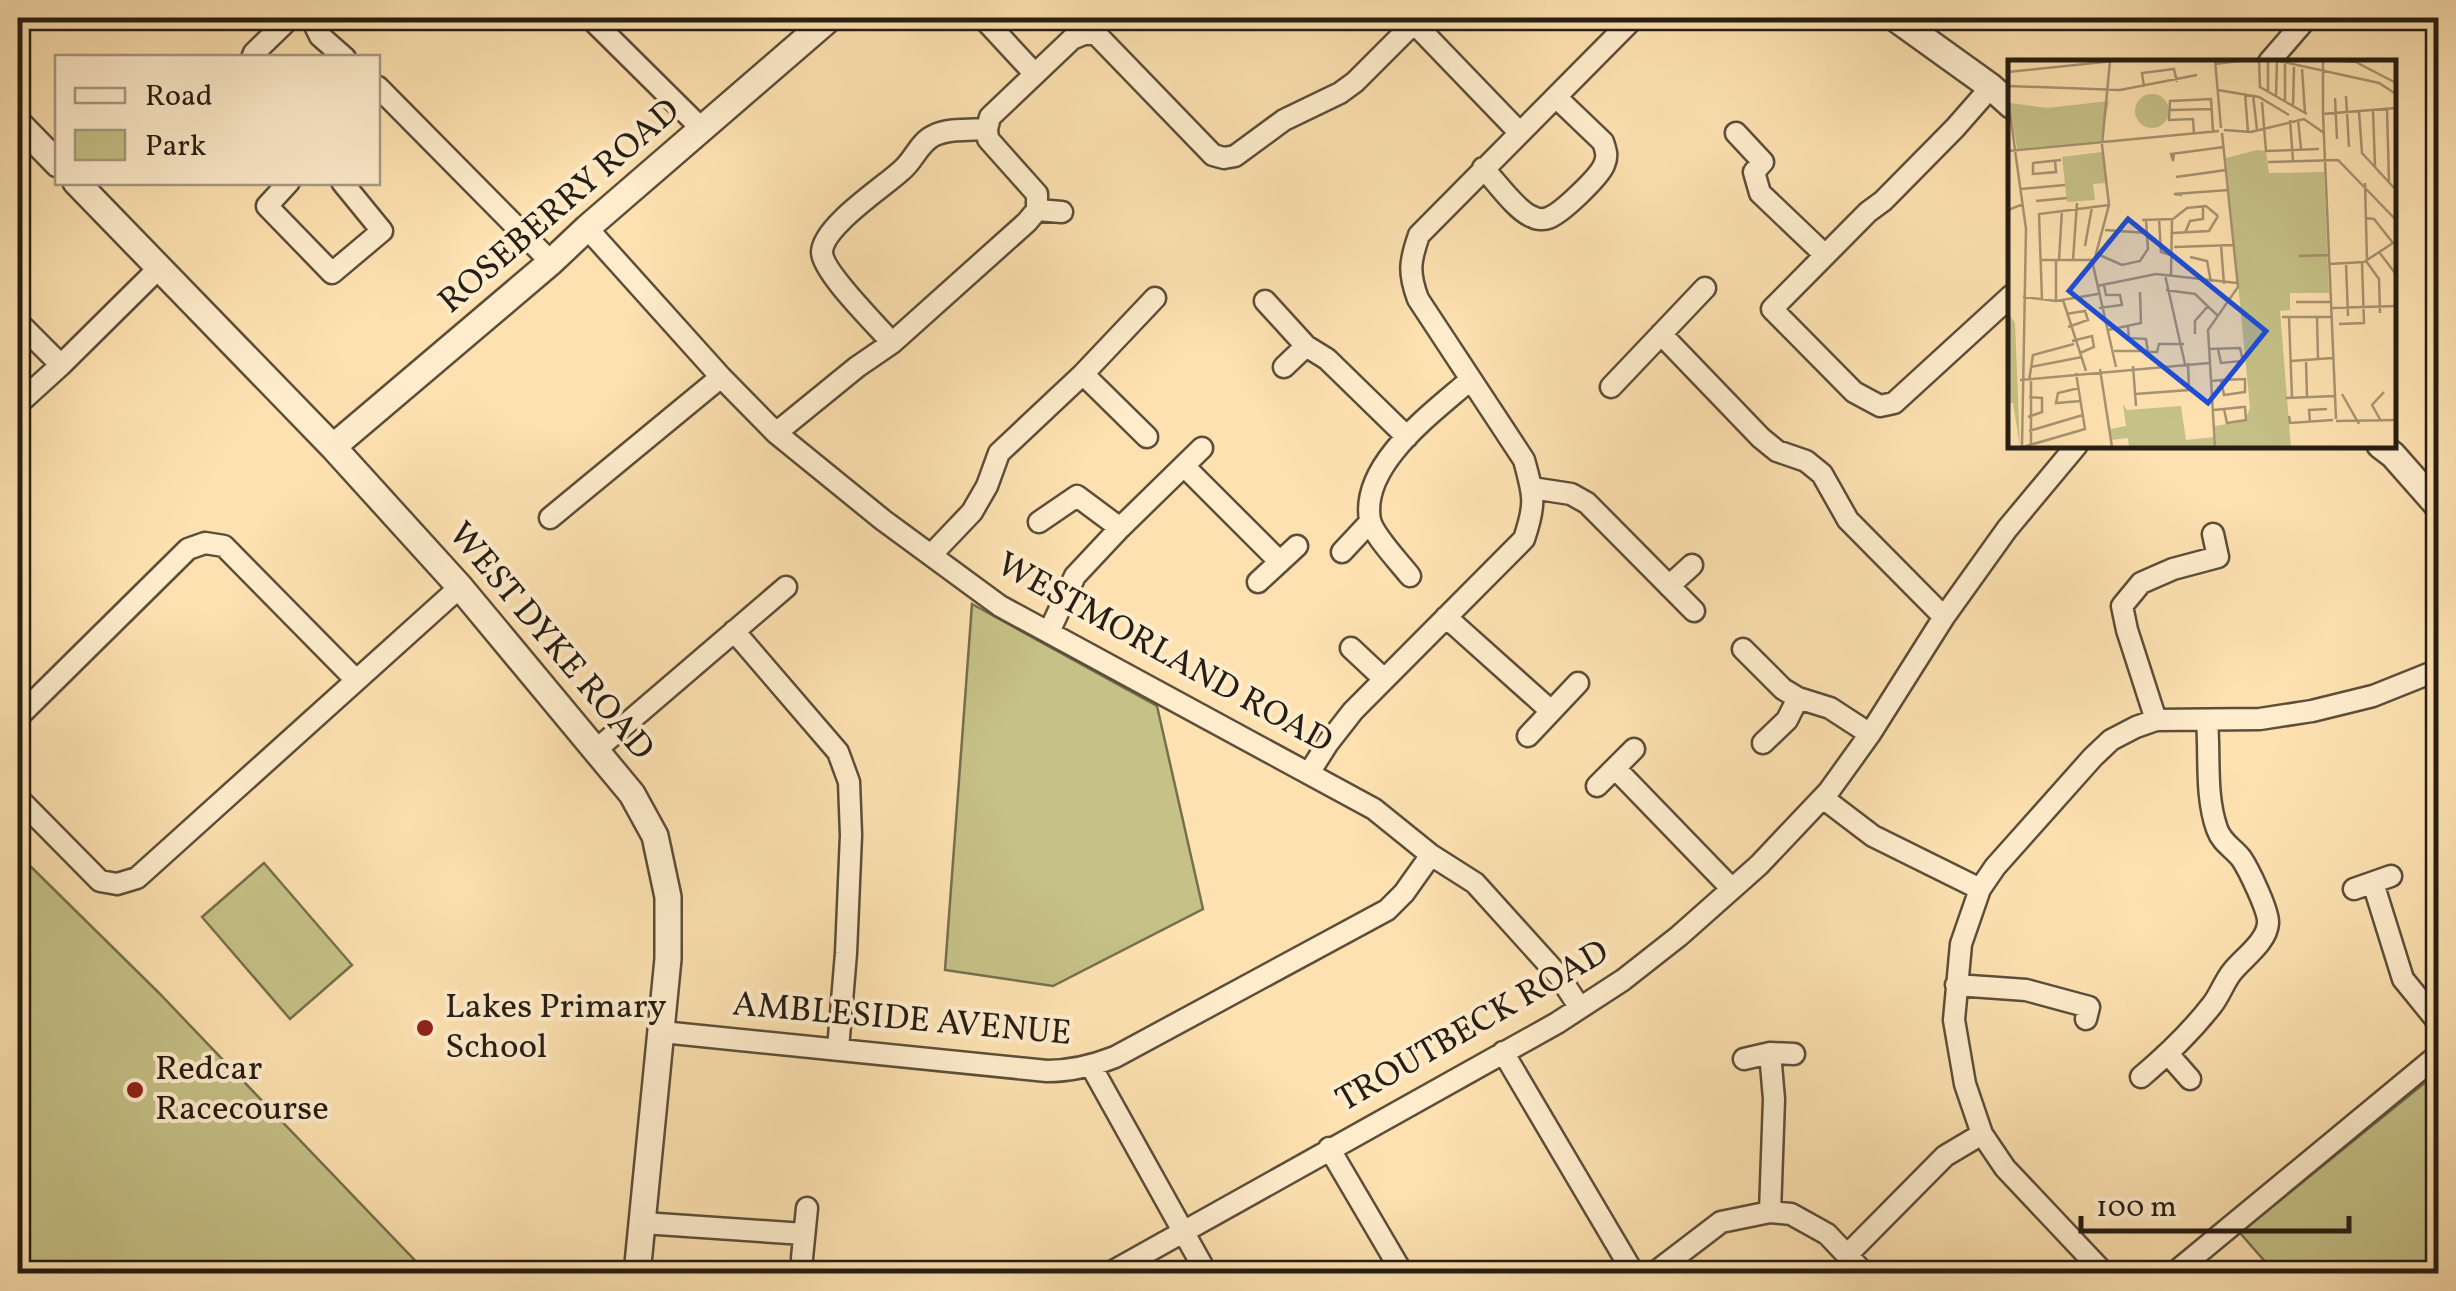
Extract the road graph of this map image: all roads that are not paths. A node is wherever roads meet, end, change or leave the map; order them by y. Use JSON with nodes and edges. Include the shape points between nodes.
{"nodes":[{"id":1,"x":290,"y":18,"type":"edge"},
{"id":2,"x":311,"y":18,"type":"edge"},
{"id":3,"x":590,"y":18,"type":"edge"},
{"id":4,"x":830,"y":18,"type":"edge"},
{"id":5,"x":983,"y":18,"type":"edge"},
{"id":6,"x":1634,"y":18,"type":"edge"},
{"id":7,"x":1895,"y":18,"type":"edge"},
{"id":8,"x":2308,"y":18,"type":"edge"},
{"id":9,"x":1417,"y":20,"type":"edge"},
{"id":10,"x":1099,"y":26,"type":"edge"},
{"id":11,"x":253,"y":55,"type":"edge"},
{"id":12,"x":342,"y":55,"type":"edge"},
{"id":13,"x":2271,"y":60,"type":"edge"},
{"id":14,"x":1034,"y":73,"type":"junction"},
{"id":15,"x":380,"y":89,"type":"edge"},
{"id":16,"x":2001,"y":96,"type":"edge"},
{"id":17,"x":1556,"y":98,"type":"junction"},
{"id":18,"x":18,"y":123,"type":"edge"},
{"id":19,"x":987,"y":129,"type":"junction"},
{"id":20,"x":703,"y":130,"type":"junction"},
{"id":21,"x":1520,"y":132,"type":"junction"},
{"id":22,"x":1736,"y":133,"type":"dead end"},
{"id":23,"x":55,"y":161,"type":"edge"},
{"id":24,"x":1483,"y":168,"type":"junction"},
{"id":25,"x":79,"y":185,"type":"edge"},
{"id":26,"x":286,"y":185,"type":"edge"},
{"id":27,"x":344,"y":185,"type":"edge"},
{"id":28,"x":1037,"y":210,"type":"junction"},
{"id":29,"x":1062,"y":212,"type":"dead end"},
{"id":30,"x":587,"y":228,"type":"junction"},
{"id":31,"x":1824,"y":254,"type":"junction"},
{"id":32,"x":552,"y":262,"type":"junction"},
{"id":33,"x":160,"y":267,"type":"junction"},
{"id":34,"x":1706,"y":288,"type":"dead end"},
{"id":35,"x":1155,"y":298,"type":"dead end"},
{"id":36,"x":2008,"y":299,"type":"edge"},
{"id":37,"x":1265,"y":301,"type":"dead end"},
{"id":38,"x":18,"y":322,"type":"edge"},
{"id":39,"x":1661,"y":334,"type":"junction"},
{"id":40,"x":892,"y":343,"type":"junction"},
{"id":41,"x":1306,"y":346,"type":"junction"},
{"id":42,"x":61,"y":365,"type":"junction"},
{"id":43,"x":1284,"y":367,"type":"dead end"},
{"id":44,"x":1082,"y":374,"type":"junction"},
{"id":45,"x":720,"y":377,"type":"junction"},
{"id":46,"x":1470,"y":380,"type":"junction"},
{"id":47,"x":1611,"y":386,"type":"dead end"},
{"id":48,"x":18,"y":404,"type":"edge"},
{"id":49,"x":776,"y":432,"type":"junction"},
{"id":50,"x":1147,"y":437,"type":"dead end"},
{"id":51,"x":1406,"y":437,"type":"junction"},
{"id":52,"x":333,"y":448,"type":"junction"},
{"id":53,"x":1202,"y":448,"type":"dead end"},
{"id":54,"x":2074,"y":448,"type":"edge"},
{"id":55,"x":2384,"y":448,"type":"edge"},
{"id":56,"x":1185,"y":467,"type":"junction"},
{"id":57,"x":1532,"y":488,"type":"junction"},
{"id":58,"x":2438,"y":506,"type":"edge"},
{"id":59,"x":550,"y":518,"type":"dead end"},
{"id":60,"x":1039,"y":522,"type":"dead end"},
{"id":61,"x":1370,"y":522,"type":"junction"},
{"id":62,"x":1120,"y":528,"type":"junction"},
{"id":63,"x":2213,"y":534,"type":"dead end"},
{"id":64,"x":1297,"y":546,"type":"dead end"},
{"id":65,"x":1342,"y":552,"type":"dead end"},
{"id":66,"x":932,"y":554,"type":"junction"},
{"id":67,"x":1280,"y":562,"type":"junction"},
{"id":68,"x":1692,"y":565,"type":"dead end"},
{"id":69,"x":1410,"y":576,"type":"dead end"},
{"id":70,"x":1258,"y":582,"type":"dead end"},
{"id":71,"x":786,"y":586,"type":"dead end"},
{"id":72,"x":1669,"y":586,"type":"junction"},
{"id":73,"x":460,"y":587,"type":"junction"},
{"id":74,"x":1694,"y":611,"type":"dead end"},
{"id":75,"x":1944,"y":616,"type":"junction"},
{"id":76,"x":1446,"y":617,"type":"junction"},
{"id":77,"x":734,"y":632,"type":"junction"},
{"id":78,"x":1049,"y":632,"type":"junction"},
{"id":79,"x":1352,"y":648,"type":"dead end"},
{"id":80,"x":1743,"y":649,"type":"dead end"},
{"id":81,"x":2438,"y":670,"type":"edge"},
{"id":82,"x":1384,"y":679,"type":"junction"},
{"id":83,"x":356,"y":680,"type":"junction"},
{"id":84,"x":1578,"y":683,"type":"dead end"},
{"id":85,"x":1798,"y":698,"type":"junction"},
{"id":86,"x":1551,"y":711,"type":"junction"},
{"id":87,"x":18,"y":717,"type":"edge"},
{"id":88,"x":2156,"y":720,"type":"junction"},
{"id":89,"x":2207,"y":721,"type":"junction"},
{"id":90,"x":1870,"y":734,"type":"junction"},
{"id":91,"x":1528,"y":736,"type":"dead end"},
{"id":92,"x":1763,"y":743,"type":"dead end"},
{"id":93,"x":597,"y":749,"type":"junction"},
{"id":94,"x":1634,"y":750,"type":"dead end"},
{"id":95,"x":1615,"y":768,"type":"junction"},
{"id":96,"x":1309,"y":774,"type":"junction"},
{"id":97,"x":1597,"y":786,"type":"dead end"},
{"id":98,"x":18,"y":798,"type":"edge"},
{"id":99,"x":1823,"y":798,"type":"junction"},
{"id":100,"x":1431,"y":855,"type":"junction"},
{"id":101,"x":2372,"y":882,"type":"dead end"},
{"id":102,"x":1732,"y":888,"type":"junction"},
{"id":103,"x":1980,"y":889,"type":"junction"},
{"id":104,"x":1956,"y":985,"type":"junction"},
{"id":105,"x":1580,"y":1008,"type":"junction"},
{"id":106,"x":2086,"y":1019,"type":"dead end"},
{"id":107,"x":2438,"y":1022,"type":"edge"},
{"id":108,"x":662,"y":1032,"type":"junction"},
{"id":109,"x":838,"y":1049,"type":"junction"},
{"id":110,"x":1503,"y":1052,"type":"junction"},
{"id":111,"x":1770,"y":1053,"type":"junction"},
{"id":112,"x":1794,"y":1054,"type":"dead end"},
{"id":113,"x":2168,"y":1054,"type":"junction"},
{"id":114,"x":2438,"y":1055,"type":"edge"},
{"id":115,"x":1744,"y":1060,"type":"dead end"},
{"id":116,"x":1091,"y":1066,"type":"junction"},
{"id":117,"x":2141,"y":1077,"type":"dead end"},
{"id":118,"x":2190,"y":1079,"type":"dead end"},
{"id":119,"x":1982,"y":1134,"type":"junction"},
{"id":120,"x":1330,"y":1148,"type":"junction"},
{"id":121,"x":807,"y":1208,"type":"dead end"},
{"id":122,"x":1770,"y":1212,"type":"junction"},
{"id":123,"x":643,"y":1222,"type":"junction"},
{"id":124,"x":1183,"y":1232,"type":"junction"},
{"id":125,"x":804,"y":1234,"type":"junction"},
{"id":126,"x":1848,"y":1254,"type":"junction"},
{"id":127,"x":802,"y":1258,"type":"dead end"},
{"id":128,"x":637,"y":1274,"type":"edge"},
{"id":129,"x":1108,"y":1274,"type":"edge"},
{"id":130,"x":1207,"y":1274,"type":"edge"},
{"id":131,"x":1403,"y":1274,"type":"edge"},
{"id":132,"x":1634,"y":1274,"type":"edge"},
{"id":133,"x":1653,"y":1274,"type":"edge"},
{"id":134,"x":1865,"y":1274,"type":"edge"},
{"id":135,"x":2105,"y":1274,"type":"edge"},
{"id":136,"x":2173,"y":1274,"type":"edge"}],
"edges":[{"from":1,"to":11,"type":"street"},
{"from":2,"to":12,"type":"street"},
{"from":3,"to":20,"type":"street"},
{"from":4,"to":20,"type":"street","name":"ROSEBERRY ROAD"},
{"from":5,"to":14,"type":"street"},
{"from":6,"to":17,"type":"street"},
{"from":7,"to":16,"type":"street"},
{"from":8,"to":13,"type":"street"},
{"from":9,"to":10,"type":"street","via":[[1355,82],[1224,158],[1213,156]]},
{"from":9,"to":21,"type":"street"},
{"from":10,"to":14,"type":"street","via":[[1072,39]]},
{"from":14,"to":19,"type":"street","via":[[990,116]]},
{"from":15,"to":32,"type":"street"},
{"from":16,"to":31,"type":"street"},
{"from":17,"to":21,"type":"street"},
{"from":17,"to":24,"type":"street","via":[[1603,142],[1606,161],[1599,174],[1563,208],[1537,219]]},
{"from":18,"to":23,"type":"street"},
{"from":19,"to":28,"type":"street","via":[[994,148],[1037,194]]},
{"from":19,"to":40,"type":"street","via":[[934,135],[824,244],[832,275]]},
{"from":20,"to":30,"type":"street","name":"ROSEBERRY ROAD"},
{"from":21,"to":24,"type":"street"},
{"from":22,"to":31,"type":"street","via":[[1762,162],[1754,172],[1760,192]]},
{"from":24,"to":46,"type":"street","via":[[1419,234],[1410,276]]},
{"from":25,"to":33,"type":"street","name":"WEST DYKE ROAD"},
{"from":26,"to":27,"type":"street","via":[[267,206],[332,274],[382,231]]},
{"from":28,"to":29,"type":"street"},
{"from":28,"to":40,"type":"street"},
{"from":30,"to":32,"type":"street","name":"ROSEBERRY ROAD"},
{"from":30,"to":45,"type":"street","name":"WESTMORLAND ROAD"},
{"from":31,"to":36,"type":"street","via":[[1772,308],[1854,392],[1880,406],[1894,403]]},
{"from":32,"to":52,"type":"street","name":"ROSEBERRY ROAD"},
{"from":33,"to":42,"type":"street"},
{"from":33,"to":52,"type":"street","name":"WEST DYKE ROAD"},
{"from":34,"to":39,"type":"street"},
{"from":35,"to":44,"type":"street"},
{"from":37,"to":41,"type":"street"},
{"from":38,"to":42,"type":"street"},
{"from":39,"to":47,"type":"street"},
{"from":39,"to":75,"type":"street","via":[[1777,451],[1822,474],[1848,520]]},
{"from":40,"to":49,"type":"street"},
{"from":41,"to":43,"type":"street"},
{"from":41,"to":51,"type":"street","via":[[1328,359]]},
{"from":42,"to":48,"type":"street"},
{"from":44,"to":50,"type":"street"},
{"from":44,"to":66,"type":"street","via":[[999,452],[972,512]]},
{"from":45,"to":49,"type":"street","name":"WESTMORLAND ROAD"},
{"from":45,"to":59,"type":"street"},
{"from":46,"to":51,"type":"street"},
{"from":46,"to":57,"type":"street","via":[[1524,460]]},
{"from":49,"to":66,"type":"street","name":"WESTMORLAND ROAD"},
{"from":51,"to":61,"type":"street","via":[[1378,475]]},
{"from":52,"to":73,"type":"street","name":"WEST DYKE ROAD"},
{"from":53,"to":56,"type":"street"},
{"from":54,"to":75,"type":"street","name":"TROUTBECK ROAD"},
{"from":55,"to":58,"type":"street"},
{"from":56,"to":62,"type":"street"},
{"from":56,"to":67,"type":"street"},
{"from":57,"to":72,"type":"street","via":[[1587,503]]},
{"from":57,"to":76,"type":"street","via":[[1524,540]]},
{"from":60,"to":62,"type":"street","via":[[1077,496]]},
{"from":61,"to":65,"type":"street"},
{"from":61,"to":69,"type":"street"},
{"from":62,"to":78,"type":"street","via":[[1075,576]]},
{"from":63,"to":88,"type":"street","via":[[2218,557],[2141,583],[2122,606]]},
{"from":64,"to":67,"type":"street"},
{"from":66,"to":78,"type":"street","name":"WESTMORLAND ROAD","via":[[1000,606]]},
{"from":67,"to":70,"type":"street"},
{"from":68,"to":72,"type":"street"},
{"from":71,"to":77,"type":"street"},
{"from":72,"to":74,"type":"street"},
{"from":73,"to":83,"type":"street"},
{"from":73,"to":93,"type":"street","name":"WEST DYKE ROAD"},
{"from":75,"to":90,"type":"street","name":"TROUTBECK ROAD"},
{"from":76,"to":82,"type":"street"},
{"from":76,"to":86,"type":"street"},
{"from":77,"to":93,"type":"street"},
{"from":77,"to":109,"type":"street","via":[[838,752],[849,782]]},
{"from":78,"to":96,"type":"street","name":"WESTMORLAND ROAD"},
{"from":79,"to":82,"type":"street"},
{"from":80,"to":85,"type":"street"},
{"from":81,"to":89,"type":"street","via":[[2312,711]]},
{"from":82,"to":96,"type":"street"},
{"from":83,"to":87,"type":"street","via":[[224,546],[204,543],[188,550]]},
{"from":83,"to":98,"type":"street","via":[[137,878],[100,881]]},
{"from":84,"to":86,"type":"street"},
{"from":85,"to":90,"type":"street","via":[[1830,708]]},
{"from":85,"to":92,"type":"street","via":[[1788,720]]},
{"from":86,"to":91,"type":"street"},
{"from":88,"to":89,"type":"street"},
{"from":88,"to":103,"type":"street","via":[[2093,756]]},
{"from":89,"to":113,"type":"street","via":[[2215,824],[2241,859],[2268,922],[2264,936]]},
{"from":90,"to":99,"type":"street","name":"TROUTBECK ROAD"},
{"from":93,"to":108,"type":"street","name":"WEST DYKE ROAD","via":[[655,836],[668,898]]},
{"from":94,"to":95,"type":"street"},
{"from":95,"to":97,"type":"street"},
{"from":95,"to":102,"type":"street"},
{"from":96,"to":100,"type":"street","name":"WESTMORLAND ROAD","via":[[1374,808]]},
{"from":99,"to":102,"type":"street","name":"TROUTBECK ROAD"},
{"from":99,"to":103,"type":"street","via":[[1873,836]]},
{"from":100,"to":105,"type":"street","name":"WESTMORLAND ROAD","via":[[1475,882]]},
{"from":100,"to":116,"type":"street","name":"AMBLESIDE AVENUE","via":[[1387,910]]},
{"from":101,"to":107,"type":"street","via":[[2403,979]]},
{"from":102,"to":105,"type":"street","name":"TROUTBECK ROAD"},
{"from":103,"to":104,"type":"street","via":[[1961,944]]},
{"from":104,"to":106,"type":"street","via":[[2050,996],[2090,1007]]},
{"from":104,"to":119,"type":"street","via":[[1958,1052]]},
{"from":105,"to":110,"type":"street","name":"TROUTBECK ROAD"},
{"from":108,"to":109,"type":"street","name":"AMBLESIDE AVENUE"},
{"from":108,"to":123,"type":"street","name":"WEST DYKE ROAD"},
{"from":109,"to":116,"type":"street","name":"AMBLESIDE AVENUE","via":[[1047,1071]]},
{"from":110,"to":120,"type":"street","name":"TROUTBECK ROAD"},
{"from":110,"to":132,"type":"street"},
{"from":111,"to":112,"type":"street"},
{"from":111,"to":115,"type":"street"},
{"from":111,"to":122,"type":"street"},
{"from":113,"to":117,"type":"street"},
{"from":113,"to":118,"type":"street"},
{"from":114,"to":136,"type":"street"},
{"from":116,"to":124,"type":"street"},
{"from":119,"to":126,"type":"street","via":[[1944,1156]]},
{"from":119,"to":135,"type":"street","via":[[2005,1168]]},
{"from":120,"to":124,"type":"street","name":"TROUTBECK ROAD"},
{"from":120,"to":131,"type":"street"},
{"from":121,"to":125,"type":"street"},
{"from":122,"to":126,"type":"street","via":[[1811,1224]]},
{"from":122,"to":133,"type":"street","via":[[1721,1222]]},
{"from":123,"to":125,"type":"street"},
{"from":123,"to":128,"type":"street","name":"WEST DYKE ROAD"},
{"from":124,"to":129,"type":"street","name":"TROUTBECK ROAD"},
{"from":124,"to":130,"type":"street"},
{"from":125,"to":127,"type":"street"},
{"from":126,"to":134,"type":"street"}]}
